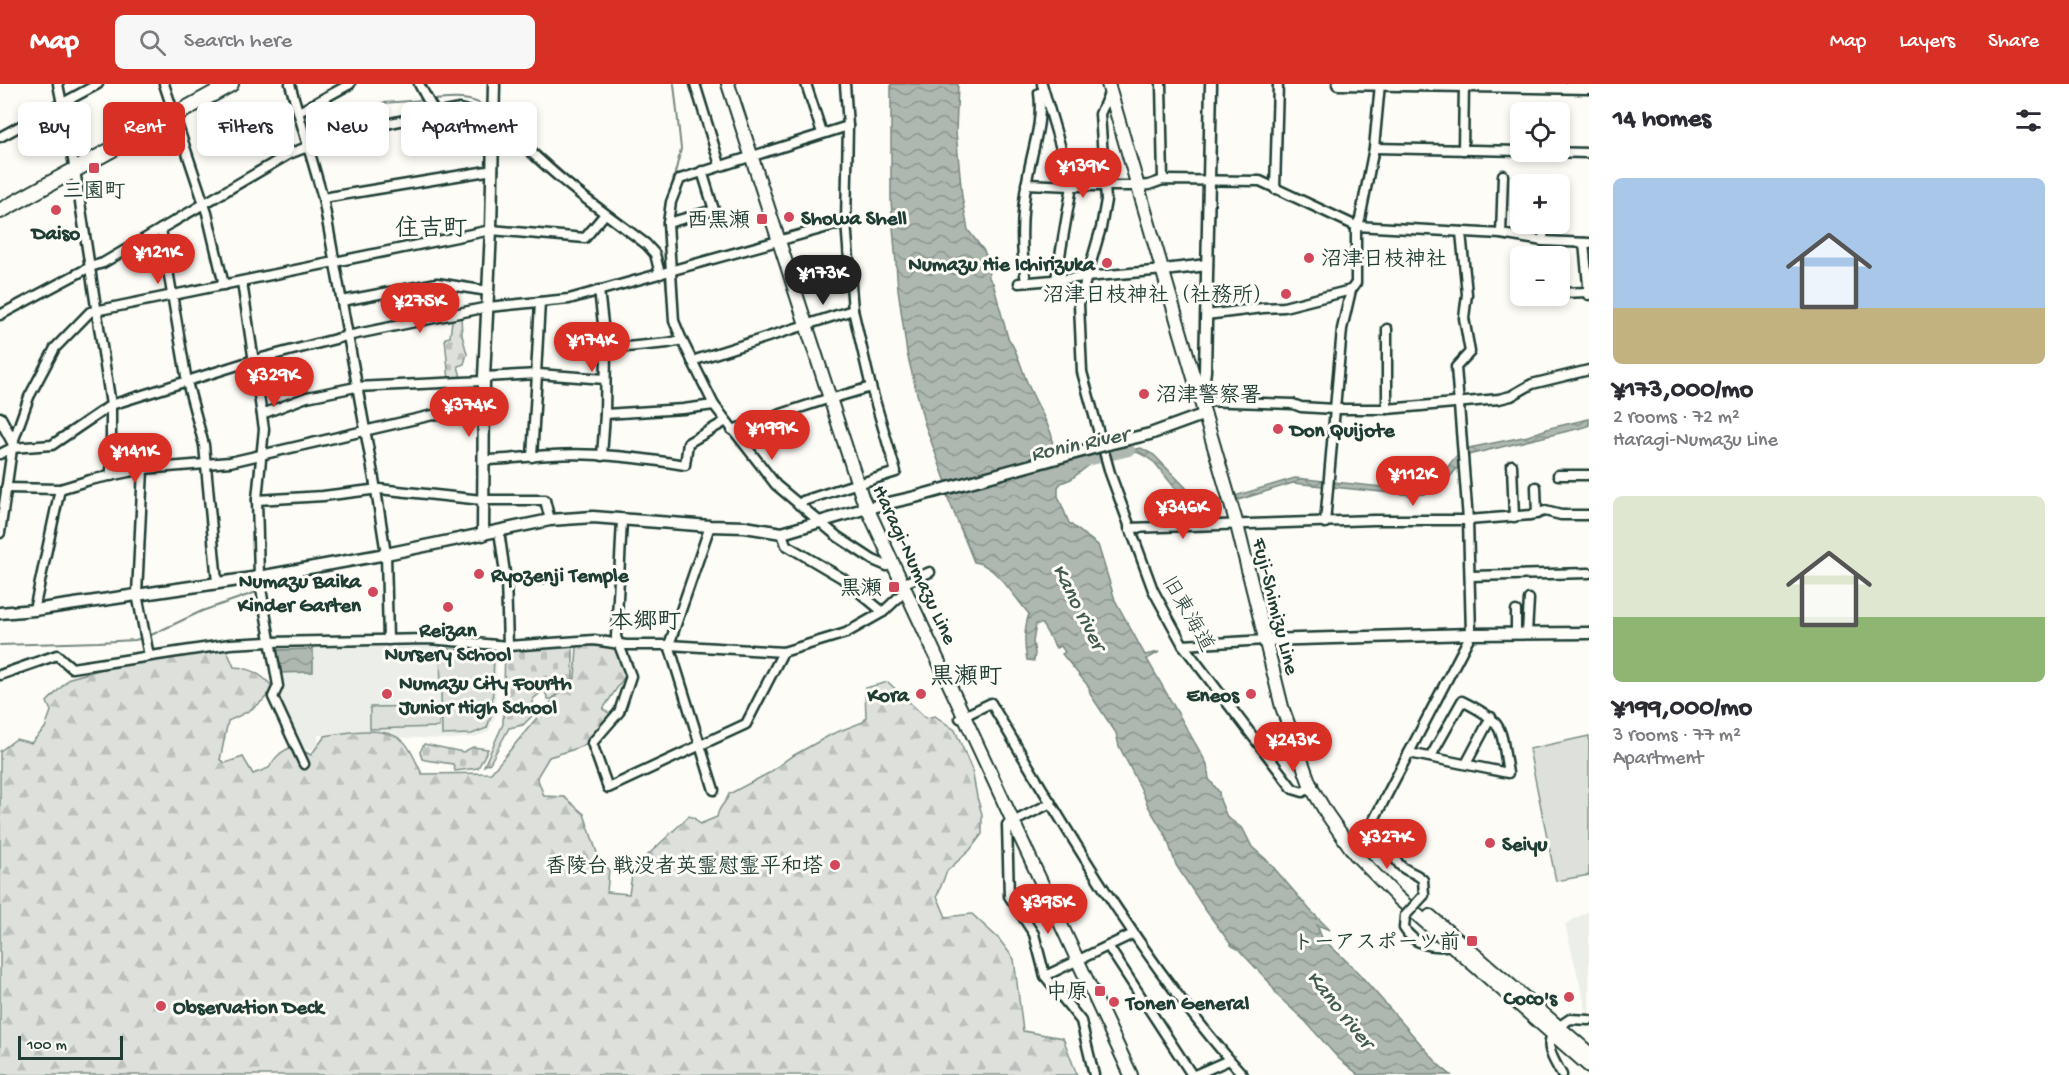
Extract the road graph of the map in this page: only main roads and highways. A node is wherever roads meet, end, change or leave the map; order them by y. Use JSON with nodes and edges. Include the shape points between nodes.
{"nodes":[{"id":1,"x":231,"y":84,"type":"edge"},
{"id":2,"x":723,"y":84,"type":"edge"},
{"id":3,"x":728,"y":84,"type":"edge"},
{"id":4,"x":1109,"y":87,"type":"edge"},
{"id":5,"x":749,"y":157,"type":"junction"},
{"id":6,"x":0,"y":211,"type":"edge"},
{"id":7,"x":864,"y":509,"type":"junction"},
{"id":8,"x":900,"y":589,"type":"junction"},
{"id":9,"x":1313,"y":785,"type":"junction"},
{"id":10,"x":1076,"y":962,"type":"junction"},
{"id":11,"x":1556,"y":1031,"type":"junction"},
{"id":12,"x":1589,"y":1053,"type":"edge"},
{"id":13,"x":1589,"y":1066,"type":"edge"},
{"id":14,"x":1123,"y":1075,"type":"edge"},
{"id":15,"x":1131,"y":1075,"type":"edge"}],
"edges":[{"from":1,"to":6,"type":"highway"},
{"from":2,"to":5,"type":"main road"},
{"from":3,"to":5,"type":"main road"},
{"from":4,"to":9,"type":"main road","name":"Fuji-Shimizu Line","via":[[1237,525],[1282,707]]},
{"from":5,"to":7,"type":"main road"},
{"from":7,"to":8,"type":"main road","name":"Haragi-Numazu Line"},
{"from":7,"to":8,"type":"main road"},
{"from":8,"to":10,"type":"main road"},
{"from":9,"to":11,"type":"main road","via":[[1355,842],[1404,893]]},
{"from":9,"to":11,"type":"main road","via":[[1326,814],[1355,854],[1398,898]]},
{"from":10,"to":14,"type":"main road"},
{"from":10,"to":15,"type":"main road"},
{"from":11,"to":12,"type":"main road"},
{"from":11,"to":13,"type":"main road"}]}
